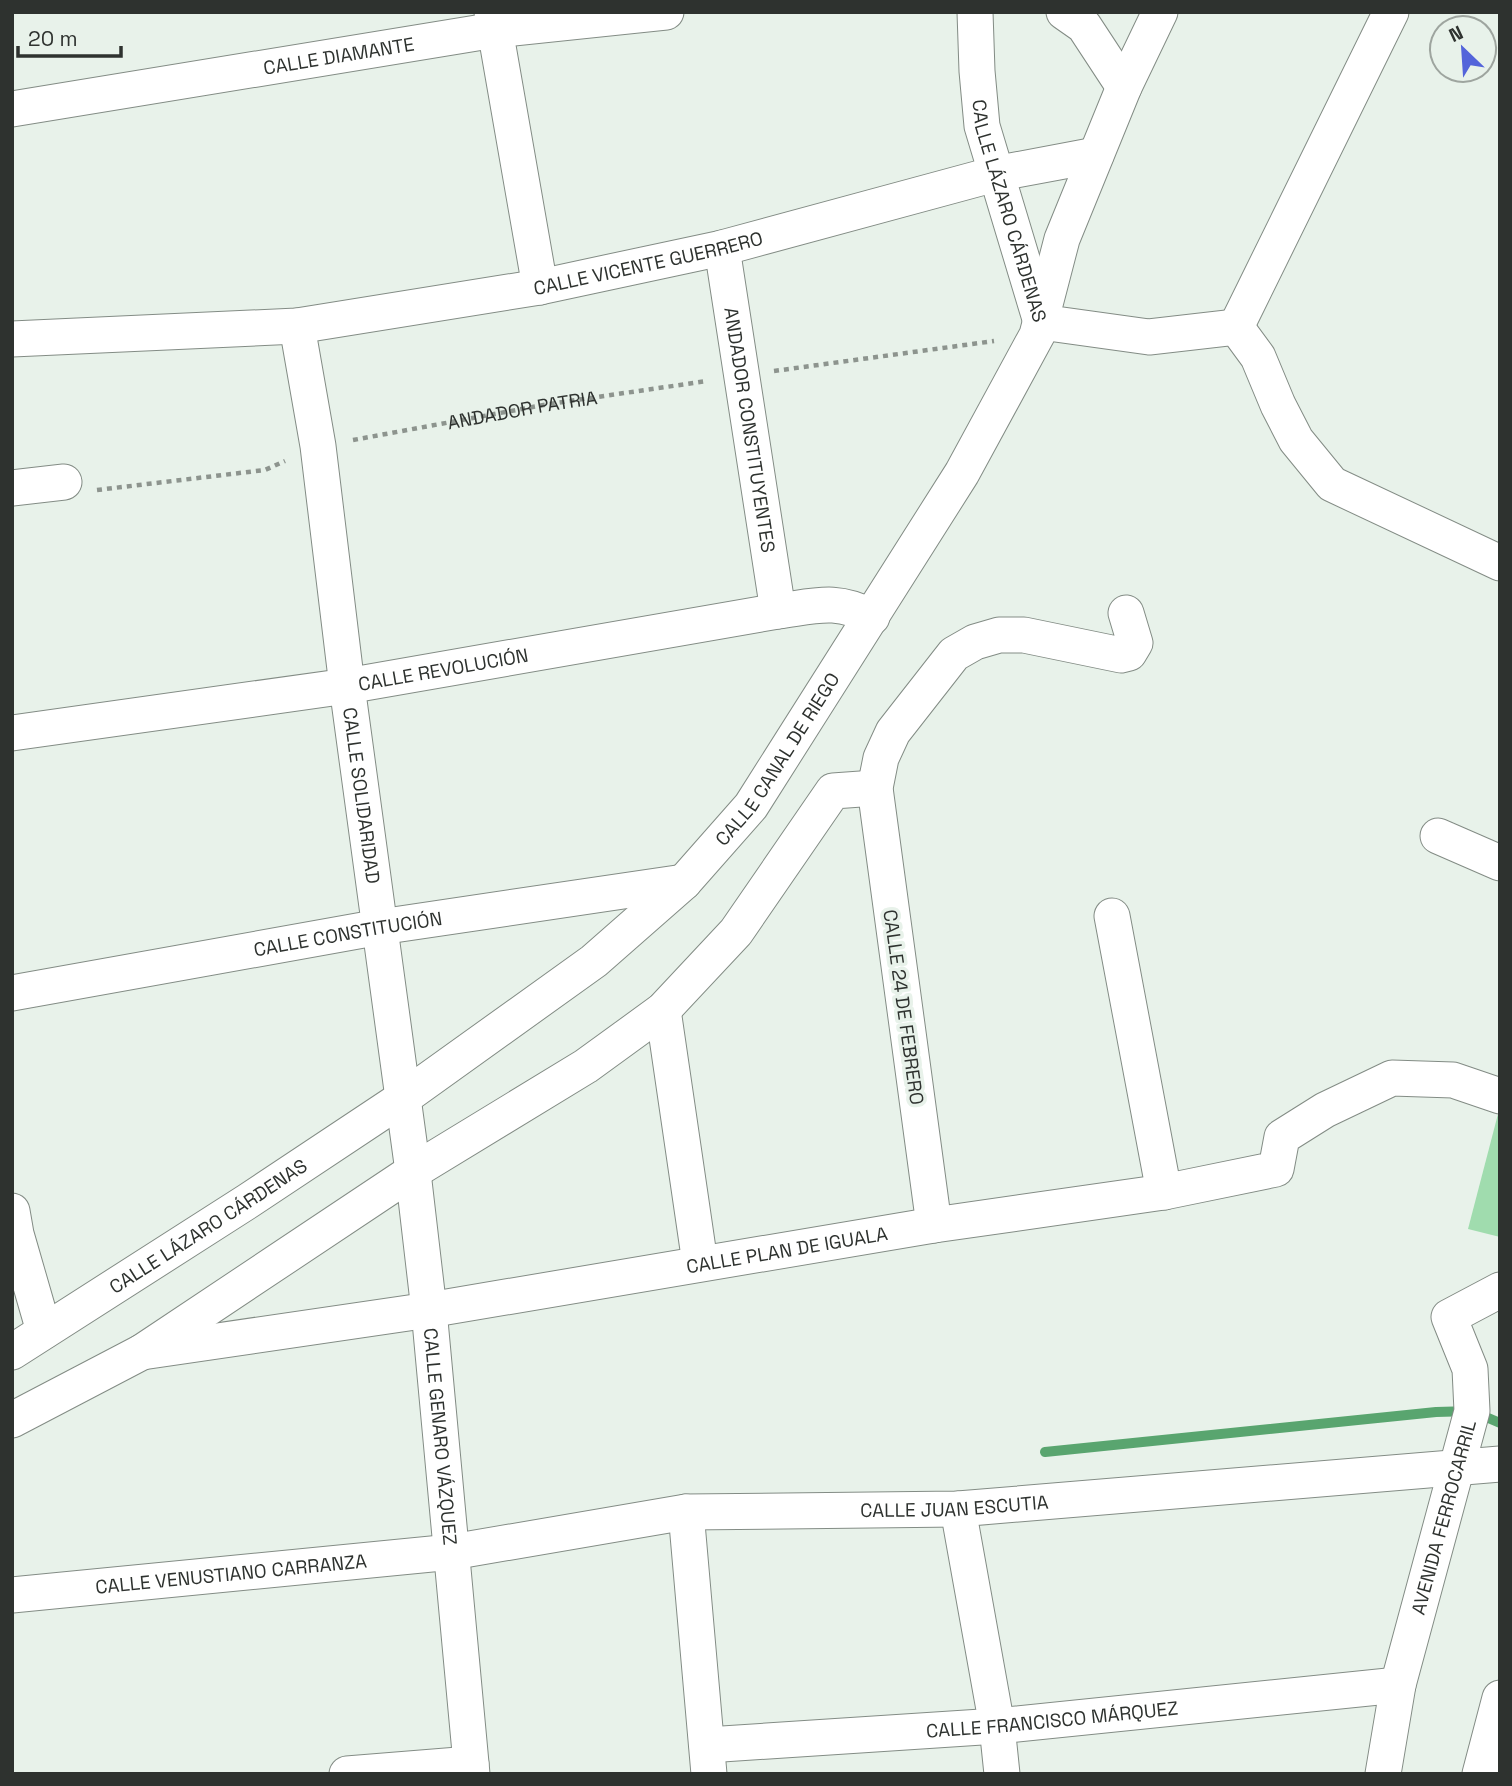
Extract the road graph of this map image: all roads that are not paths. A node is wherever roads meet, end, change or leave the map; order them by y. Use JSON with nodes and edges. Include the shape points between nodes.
{"nodes":[{"id":1,"x":666,"y":12,"type":"edge"},
{"id":2,"x":975,"y":12,"type":"edge"},
{"id":3,"x":1064,"y":12,"type":"edge"},
{"id":4,"x":1160,"y":12,"type":"edge"},
{"id":5,"x":1391,"y":12,"type":"edge"},
{"id":6,"x":494,"y":21,"type":"edge"},
{"id":7,"x":1124,"y":87,"type":"junction"},
{"id":8,"x":12,"y":109,"type":"edge"},
{"id":9,"x":1096,"y":155,"type":"junction"},
{"id":10,"x":995,"y":174,"type":"junction"},
{"id":11,"x":722,"y":247,"type":"junction"},
{"id":12,"x":540,"y":287,"type":"junction"},
{"id":13,"x":297,"y":326,"type":"junction"},
{"id":14,"x":1236,"y":327,"type":"junction"},
{"id":15,"x":1039,"y":328,"type":"junction"},
{"id":16,"x":12,"y":339,"type":"edge"},
{"id":17,"x":64,"y":482,"type":"road end"},
{"id":18,"x":12,"y":488,"type":"edge"},
{"id":19,"x":1500,"y":563,"type":"edge"},
{"id":20,"x":778,"y":611,"type":"junction"},
{"id":21,"x":1126,"y":613,"type":"dead end"},
{"id":22,"x":872,"y":617,"type":"junction"},
{"id":23,"x":347,"y":686,"type":"junction"},
{"id":24,"x":12,"y":733,"type":"edge"},
{"id":25,"x":875,"y":788,"type":"junction"},
{"id":26,"x":1438,"y":836,"type":"dead end"},
{"id":27,"x":1500,"y":863,"type":"edge"},
{"id":28,"x":684,"y":882,"type":"junction"},
{"id":29,"x":1112,"y":916,"type":"dead end"},
{"id":30,"x":380,"y":927,"type":"junction"},
{"id":31,"x":12,"y":993,"type":"edge"},
{"id":32,"x":663,"y":1010,"type":"junction"},
{"id":33,"x":1500,"y":1096,"type":"edge"},
{"id":34,"x":403,"y":1098,"type":"junction"},
{"id":35,"x":412,"y":1172,"type":"junction"},
{"id":36,"x":1164,"y":1192,"type":"junction"},
{"id":37,"x":934,"y":1225,"type":"junction"},
{"id":38,"x":13,"y":1227,"type":"edge"},
{"id":39,"x":700,"y":1263,"type":"junction"},
{"id":40,"x":1500,"y":1290,"type":"edge"},
{"id":41,"x":429,"y":1310,"type":"junction"},
{"id":42,"x":44,"y":1331,"type":"junction"},
{"id":43,"x":12,"y":1352,"type":"edge"},
{"id":44,"x":142,"y":1352,"type":"junction"},
{"id":45,"x":12,"y":1420,"type":"edge"},
{"id":46,"x":1500,"y":1464,"type":"edge"},
{"id":47,"x":1458,"y":1466,"type":"junction"},
{"id":48,"x":958,"y":1509,"type":"junction"},
{"id":49,"x":686,"y":1512,"type":"junction"},
{"id":50,"x":452,"y":1552,"type":"junction"},
{"id":51,"x":12,"y":1595,"type":"edge"},
{"id":52,"x":1398,"y":1685,"type":"junction"},
{"id":53,"x":1500,"y":1698,"type":"edge"},
{"id":54,"x":997,"y":1726,"type":"junction"},
{"id":55,"x":708,"y":1759,"type":"edge"},
{"id":56,"x":471,"y":1769,"type":"edge"},
{"id":57,"x":348,"y":1774,"type":"edge"},
{"id":58,"x":1002,"y":1774,"type":"edge"},
{"id":59,"x":1383,"y":1774,"type":"edge"},
{"id":60,"x":1480,"y":1774,"type":"edge"}],
"edges":[{"from":1,"to":6,"type":"street","name":"CALLE DIAMANTE"},
{"from":2,"to":10,"type":"street","name":"CALLE LÁZARO CÁRDENAS","via":[[982,126]]},
{"from":3,"to":7,"type":"street","via":[[1084,26]]},
{"from":4,"to":7,"type":"street","name":"CALLE CANAL DE RIEGO"},
{"from":5,"to":14,"type":"street"},
{"from":6,"to":8,"type":"street","name":"CALLE DIAMANTE"},
{"from":6,"to":12,"type":"street"},
{"from":7,"to":9,"type":"street","name":"CALLE CANAL DE RIEGO"},
{"from":9,"to":10,"type":"street","name":"CALLE VICENTE GUERRERO"},
{"from":9,"to":15,"type":"street","name":"CALLE CANAL DE RIEGO","via":[[1062,239]]},
{"from":10,"to":11,"type":"street","name":"CALLE VICENTE GUERRERO"},
{"from":10,"to":15,"type":"street","name":"CALLE LÁZARO CÁRDENAS"},
{"from":11,"to":12,"type":"street","name":"CALLE VICENTE GUERRERO"},
{"from":11,"to":20,"type":"street","name":"ANDADOR CONSTITUYENTES"},
{"from":12,"to":13,"type":"street","name":"CALLE VICENTE GUERRERO"},
{"from":13,"to":16,"type":"street","name":"CALLE VICENTE GUERRERO"},
{"from":13,"to":23,"type":"street","name":"CALLE SOLIDARIDAD","via":[[318,446]]},
{"from":14,"to":15,"type":"street","name":"CALLE LÁZARO CÁRDENAS","via":[[1149,337]]},
{"from":14,"to":19,"type":"street","via":[[1258,357],[1296,440],[1332,484]]},
{"from":15,"to":22,"type":"street","name":"CALLE CANAL DE RIEGO","via":[[962,473]]},
{"from":17,"to":18,"type":"street"},
{"from":20,"to":22,"type":"street","name":"CALLE REVOLUCIÓN","via":[[830,604],[853,607]]},
{"from":20,"to":23,"type":"street","name":"CALLE REVOLUCIÓN"},
{"from":21,"to":25,"type":"street","via":[[1135,643],[1129,653],[1121,655],[1024,635],[999,635],[954,654],[893,732]]},
{"from":22,"to":28,"type":"street","name":"CALLE CANAL DE RIEGO","via":[[751,806]]},
{"from":23,"to":24,"type":"street","name":"CALLE REVOLUCIÓN"},
{"from":23,"to":30,"type":"street","name":"CALLE SOLIDARIDAD"},
{"from":25,"to":32,"type":"street","via":[[833,791],[736,932]]},
{"from":25,"to":37,"type":"street","name":"CALLE 24 DE FEBRERO"},
{"from":26,"to":27,"type":"street"},
{"from":28,"to":30,"type":"street","name":"CALLE CONSTITUCIÓN"},
{"from":28,"to":34,"type":"street","name":"CALLE CANAL DE RIEGO","via":[[594,961]]},
{"from":29,"to":36,"type":"street"},
{"from":30,"to":31,"type":"street","name":"CALLE CONSTITUCIÓN"},
{"from":30,"to":34,"type":"street","name":"CALLE SOLIDARIDAD"},
{"from":32,"to":35,"type":"street","via":[[586,1066]]},
{"from":32,"to":39,"type":"street"},
{"from":33,"to":36,"type":"street","name":"CALLE PLAN DE IGUALA","via":[[1453,1080],[1392,1078],[1282,1137],[1276,1170]]},
{"from":34,"to":35,"type":"street","name":"CALLE GENARO VÁZQUEZ"},
{"from":34,"to":42,"type":"street","name":"CALLE LÁZARO CÁRDENAS"},
{"from":35,"to":41,"type":"street","name":"CALLE GENARO VÁZQUEZ"},
{"from":35,"to":44,"type":"street"},
{"from":36,"to":37,"type":"street","name":"CALLE PLAN DE IGUALA"},
{"from":37,"to":39,"type":"street","name":"CALLE PLAN DE IGUALA"},
{"from":38,"to":42,"type":"street"},
{"from":39,"to":41,"type":"street","name":"CALLE PLAN DE IGUALA"},
{"from":40,"to":47,"type":"street","name":"AVENIDA FERROCARRIL","via":[[1449,1317],[1470,1369],[1472,1411]]},
{"from":41,"to":44,"type":"street","name":"CALLE PLAN DE IGUALA"},
{"from":41,"to":50,"type":"street","name":"CALLE GENARO VÁZQUEZ"},
{"from":42,"to":43,"type":"street","name":"CALLE LÁZARO CÁRDENAS"},
{"from":44,"to":45,"type":"street"},
{"from":46,"to":47,"type":"street","name":"CALLE JUAN ESCUTIA"},
{"from":47,"to":48,"type":"street","name":"CALLE JUAN ESCUTIA"},
{"from":47,"to":52,"type":"street","name":"AVENIDA FERROCARRIL"},
{"from":48,"to":49,"type":"street","name":"CALLE JUAN ESCUTIA"},
{"from":48,"to":54,"type":"street"},
{"from":49,"to":50,"type":"street","name":"CALLE JUAN ESCUTIA"},
{"from":49,"to":55,"type":"street"},
{"from":50,"to":51,"type":"street","name":"CALLE VENUSTIANO CARRANZA"},
{"from":50,"to":56,"type":"street","name":"CALLE GENARO VÁZQUEZ"},
{"from":52,"to":54,"type":"street","name":"CALLE FRANCISCO MÁRQUEZ"},
{"from":52,"to":59,"type":"street","name":"AVENIDA FERROCARRIL"},
{"from":53,"to":60,"type":"street"},
{"from":54,"to":55,"type":"street","name":"CALLE FRANCISCO MÁRQUEZ"},
{"from":54,"to":58,"type":"street"},
{"from":56,"to":57,"type":"street"}]}
